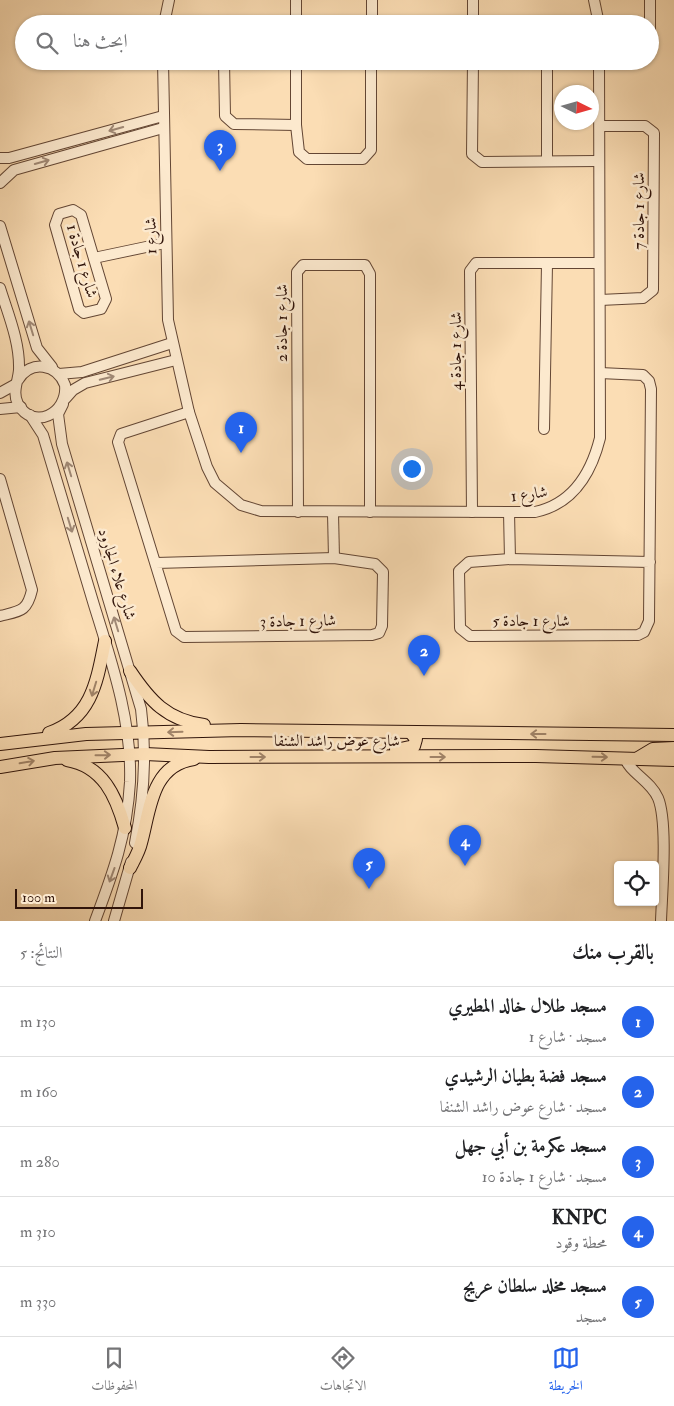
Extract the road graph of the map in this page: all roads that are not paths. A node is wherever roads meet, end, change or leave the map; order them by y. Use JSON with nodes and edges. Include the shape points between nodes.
{"nodes":[{"id":1,"x":169,"y":0,"type":"edge"},
{"id":2,"x":296,"y":0,"type":"edge"},
{"id":3,"x":372,"y":0,"type":"edge"},
{"id":4,"x":473,"y":0,"type":"edge"},
{"id":5,"x":594,"y":0,"type":"edge"},
{"id":6,"x":650,"y":0,"type":"edge"},
{"id":7,"x":166,"y":15,"type":"edge"},
{"id":8,"x":296,"y":15,"type":"edge"},
{"id":9,"x":372,"y":15,"type":"edge"},
{"id":10,"x":473,"y":15,"type":"edge"},
{"id":11,"x":597,"y":15,"type":"edge"},
{"id":12,"x":650,"y":15,"type":"edge"},
{"id":13,"x":163,"y":70,"type":"edge"},
{"id":14,"x":224,"y":70,"type":"edge"},
{"id":15,"x":296,"y":70,"type":"edge"},
{"id":16,"x":371,"y":70,"type":"edge"},
{"id":17,"x":473,"y":70,"type":"edge"},
{"id":18,"x":547,"y":70,"type":"edge"},
{"id":19,"x":599,"y":70,"type":"edge"},
{"id":20,"x":163,"y":116,"type":"junction"},
{"id":21,"x":296,"y":125,"type":"junction"},
{"id":22,"x":600,"y":126,"type":"junction"},
{"id":23,"x":163,"y":128,"type":"junction"},
{"id":24,"x":0,"y":158,"type":"edge"},
{"id":25,"x":547,"y":161,"type":"junction"},
{"id":26,"x":598,"y":161,"type":"junction"},
{"id":27,"x":0,"y":182,"type":"edge"},
{"id":28,"x":0,"y":226,"type":"edge"},
{"id":29,"x":165,"y":243,"type":"junction"},
{"id":30,"x":94,"y":258,"type":"junction"},
{"id":31,"x":547,"y":264,"type":"junction"},
{"id":32,"x":599,"y":264,"type":"junction"},
{"id":33,"x":0,"y":288,"type":"edge"},
{"id":34,"x":600,"y":300,"type":"junction"},
{"id":35,"x":172,"y":343,"type":"junction"},
{"id":36,"x":176,"y":360,"type":"junction"},
{"id":37,"x":56,"y":372,"type":"junction"},
{"id":38,"x":600,"y":373,"type":"junction"},
{"id":39,"x":17,"y":382,"type":"junction"},
{"id":40,"x":0,"y":393,"type":"edge"},
{"id":41,"x":64,"y":401,"type":"junction"},
{"id":42,"x":21,"y":407,"type":"junction"},
{"id":43,"x":0,"y":409,"type":"edge"},
{"id":44,"x":188,"y":412,"type":"junction"},
{"id":45,"x":30,"y":415,"type":"junction"},
{"id":46,"x":544,"y":429,"type":"dead end"},
{"id":47,"x":0,"y":479,"type":"edge"},
{"id":48,"x":298,"y":512,"type":"junction"},
{"id":49,"x":370,"y":512,"type":"junction"},
{"id":50,"x":472,"y":512,"type":"junction"},
{"id":51,"x":509,"y":512,"type":"junction"},
{"id":52,"x":334,"y":513,"type":"junction"},
{"id":53,"x":334,"y":558,"type":"junction"},
{"id":54,"x":510,"y":559,"type":"junction"},
{"id":55,"x":650,"y":562,"type":"junction"},
{"id":56,"x":156,"y":563,"type":"junction"},
{"id":57,"x":0,"y":616,"type":"edge"},
{"id":58,"x":105,"y":641,"type":"junction"},
{"id":59,"x":130,"y":671,"type":"junction"},
{"id":60,"x":242,"y":730,"type":"junction"},
{"id":61,"x":412,"y":733,"type":"junction"},
{"id":62,"x":128,"y":734,"type":"junction"},
{"id":63,"x":144,"y":734,"type":"junction"},
{"id":64,"x":674,"y":735,"type":"edge"},
{"id":65,"x":30,"y":739,"type":"junction"},
{"id":66,"x":0,"y":744,"type":"edge"},
{"id":67,"x":674,"y":748,"type":"edge"},
{"id":68,"x":145,"y":754,"type":"junction"},
{"id":69,"x":129,"y":755,"type":"junction"},
{"id":70,"x":209,"y":757,"type":"junction"},
{"id":71,"x":300,"y":757,"type":"junction"},
{"id":72,"x":54,"y":758,"type":"junction"},
{"id":73,"x":632,"y":758,"type":"junction"},
{"id":74,"x":674,"y":760,"type":"edge"},
{"id":75,"x":0,"y":767,"type":"edge"},
{"id":76,"x":125,"y":828,"type":"junction"},
{"id":77,"x":130,"y":868,"type":"junction"},
{"id":78,"x":95,"y":921,"type":"edge"},
{"id":79,"x":114,"y":921,"type":"edge"},
{"id":80,"x":661,"y":921,"type":"edge"}],
"edges":[{"from":1,"to":7,"type":"street"},
{"from":2,"to":8,"type":"street"},
{"from":3,"to":9,"type":"street"},
{"from":4,"to":10,"type":"street"},
{"from":5,"to":11,"type":"street"},
{"from":6,"to":12,"type":"street"},
{"from":13,"to":20,"type":"street","name":"شارع 1"},
{"from":14,"to":21,"type":"street","via":[[225,116],[234,124]]},
{"from":15,"to":21,"type":"street"},
{"from":16,"to":21,"type":"street","via":[[371,150],[363,159],[307,159],[299,152]]},
{"from":17,"to":25,"type":"street","via":[[472,154],[482,162]]},
{"from":18,"to":25,"type":"street"},
{"from":19,"to":22,"type":"street","name":"شارع 1"},
{"from":20,"to":23,"type":"street","name":"شارع 1"},
{"from":20,"to":24,"type":"street","one_way":true},
{"from":22,"to":26,"type":"street","name":"شارع 1"},
{"from":22,"to":34,"type":"street","name":"شارع 1 جادة 7","via":[[645,126],[654,133],[653,290],[643,298]]},
{"from":27,"to":23,"type":"street","one_way":true,"via":[[14,170]]},
{"from":23,"to":29,"type":"street","name":"شارع 1"},
{"from":25,"to":26,"type":"street"},
{"from":26,"to":32,"type":"street","name":"شارع 1"},
{"from":37,"to":28,"type":"street","one_way":true,"via":[[38,348]]},
{"from":29,"to":30,"type":"street","name":"شارع 1 جادة 1"},
{"from":29,"to":35,"type":"street","name":"شارع 1"},
{"from":30,"to":30,"type":"street","name":"شارع 1 جادة 1","via":[[106,299],[101,310],[86,313],[80,309],[55,225],[59,214],[73,210],[80,213]]},
{"from":31,"to":32,"type":"street","name":"شارع 1 جادة 4"},
{"from":31,"to":46,"type":"street"},
{"from":31,"to":50,"type":"street","name":"شارع 1 جادة 4","via":[[476,263],[470,271]]},
{"from":32,"to":34,"type":"street","name":"شارع 1"},
{"from":33,"to":39,"type":"street","via":[[17,347]]},
{"from":34,"to":38,"type":"street","name":"شارع 1"},
{"from":35,"to":36,"type":"street","name":"شارع 1"},
{"from":35,"to":37,"type":"street","via":[[82,372]]},
{"from":41,"to":36,"type":"street","one_way":true,"via":[[72,390],[85,383]]},
{"from":36,"to":44,"type":"street","name":"شارع 1"},
{"from":37,"to":39,"type":"street","via":[[44,366],[34,367],[25,371]]},
{"from":37,"to":41,"type":"street","via":[[65,385]]},
{"from":38,"to":51,"type":"street","name":"شارع 1","via":[[600,438],[588,474],[569,496],[549,509]]},
{"from":38,"to":55,"type":"street","name":"شارع 1 جادة 5","via":[[643,375],[649,381]]},
{"from":39,"to":40,"type":"street"},
{"from":39,"to":42,"type":"street","via":[[16,399]]},
{"from":41,"to":45,"type":"street","via":[[51,415]]},
{"from":59,"to":41,"type":"street","name":"شارع علاء الجارود","one_way":true,"via":[[62,444],[58,414]]},
{"from":42,"to":43,"type":"street"},
{"from":42,"to":45,"type":"street"},
{"from":44,"to":48,"type":"street","name":"شارع 1","via":[[207,467],[224,493],[241,505],[261,511]]},
{"from":44,"to":56,"type":"street","name":"شارع 1 جادة 3","via":[[121,434],[118,442]]},
{"from":45,"to":58,"type":"street","name":"شارع علاء الجارود","one_way":true,"via":[[43,435]]},
{"from":47,"to":57,"type":"street","via":[[32,590],[23,610]]},
{"from":48,"to":49,"type":"street","name":"شارع 1 جادة 2","via":[[297,272],[303,265],[366,265],[370,274]]},
{"from":48,"to":52,"type":"street","name":"شارع 1"},
{"from":49,"to":50,"type":"street","name":"شارع 1"},
{"from":49,"to":52,"type":"street","name":"شارع 1"},
{"from":50,"to":51,"type":"street","name":"شارع 1"},
{"from":51,"to":54,"type":"street"},
{"from":52,"to":53,"type":"street"},
{"from":53,"to":56,"type":"street","name":"شارع 1 جادة 3"},
{"from":53,"to":56,"type":"street","name":"شارع 1 جادة 3","via":[[375,564],[383,572],[382,626],[379,632],[372,635],[184,638],[176,631]]},
{"from":54,"to":55,"type":"street","name":"شارع 1 جادة 5"},
{"from":54,"to":55,"type":"street","name":"شارع 1 جادة 5","via":[[469,562],[459,571],[460,628],[470,636],[638,635],[648,627],[649,621]]},
{"from":58,"to":62,"type":"street","name":"شارع علاء الجارود"},
{"from":58,"to":65,"type":"main road","one_way":true,"via":[[91,699],[64,728]]},
{"from":59,"to":60,"type":"main road","via":[[147,697],[175,717],[190,723]]},
{"from":59,"to":63,"type":"street","name":"شارع علاء الجارود"},
{"from":60,"to":61,"type":"main road","name":"شارع عوض راشد الشنفا"},
{"from":60,"to":63,"type":"main road","name":"شارع عوض راشد الشنفا","one_way":true},
{"from":64,"to":61,"type":"main road","name":"شارع عوض راشد الشنفا","one_way":true},
{"from":61,"to":71,"type":"main road","via":[[416,744],[411,749],[326,752]]},
{"from":62,"to":63,"type":"main road","name":"شارع عوض راشد الشنفا"},
{"from":62,"to":65,"type":"main road","name":"شارع عوض راشد الشنفا"},
{"from":62,"to":69,"type":"street","name":"شارع علاء الجارود"},
{"from":63,"to":68,"type":"street","name":"شارع علاء الجارود"},
{"from":65,"to":66,"type":"main road","name":"شارع عوض راشد الشنفا"},
{"from":67,"to":73,"type":"main road","via":[[653,749]]},
{"from":68,"to":69,"type":"main road","name":"شارع عوض راشد الشنفا"},
{"from":68,"to":70,"type":"main road","name":"شارع عوض راشد الشنفا"},
{"from":68,"to":77,"type":"street","name":"شارع علاء الجارود","via":[[142,806]]},
{"from":72,"to":69,"type":"main road","name":"شارع عوض راشد الشنفا","one_way":true},
{"from":69,"to":76,"type":"street","name":"شارع علاء الجارود"},
{"from":70,"to":71,"type":"main road","name":"شارع عوض راشد الشنفا","one_way":true},
{"from":70,"to":77,"type":"main road","via":[[181,763],[158,783],[149,804],[141,846]]},
{"from":71,"to":73,"type":"main road","name":"شارع عوض راشد الشنفا","one_way":true},
{"from":75,"to":72,"type":"main road","name":"شارع عوض راشد الشنفا","one_way":true},
{"from":72,"to":76,"type":"main road","via":[[84,765],[101,777],[116,799]]},
{"from":73,"to":74,"type":"main road","name":"شارع عوض راشد الشنفا"},
{"from":73,"to":80,"type":"street","via":[[628,765],[652,786],[661,807]]},
{"from":76,"to":78,"type":"street","name":"شارع علاء الجارود","one_way":true,"via":[[120,853]]},
{"from":77,"to":79,"type":"street","name":"شارع علاء الجارود"}]}
